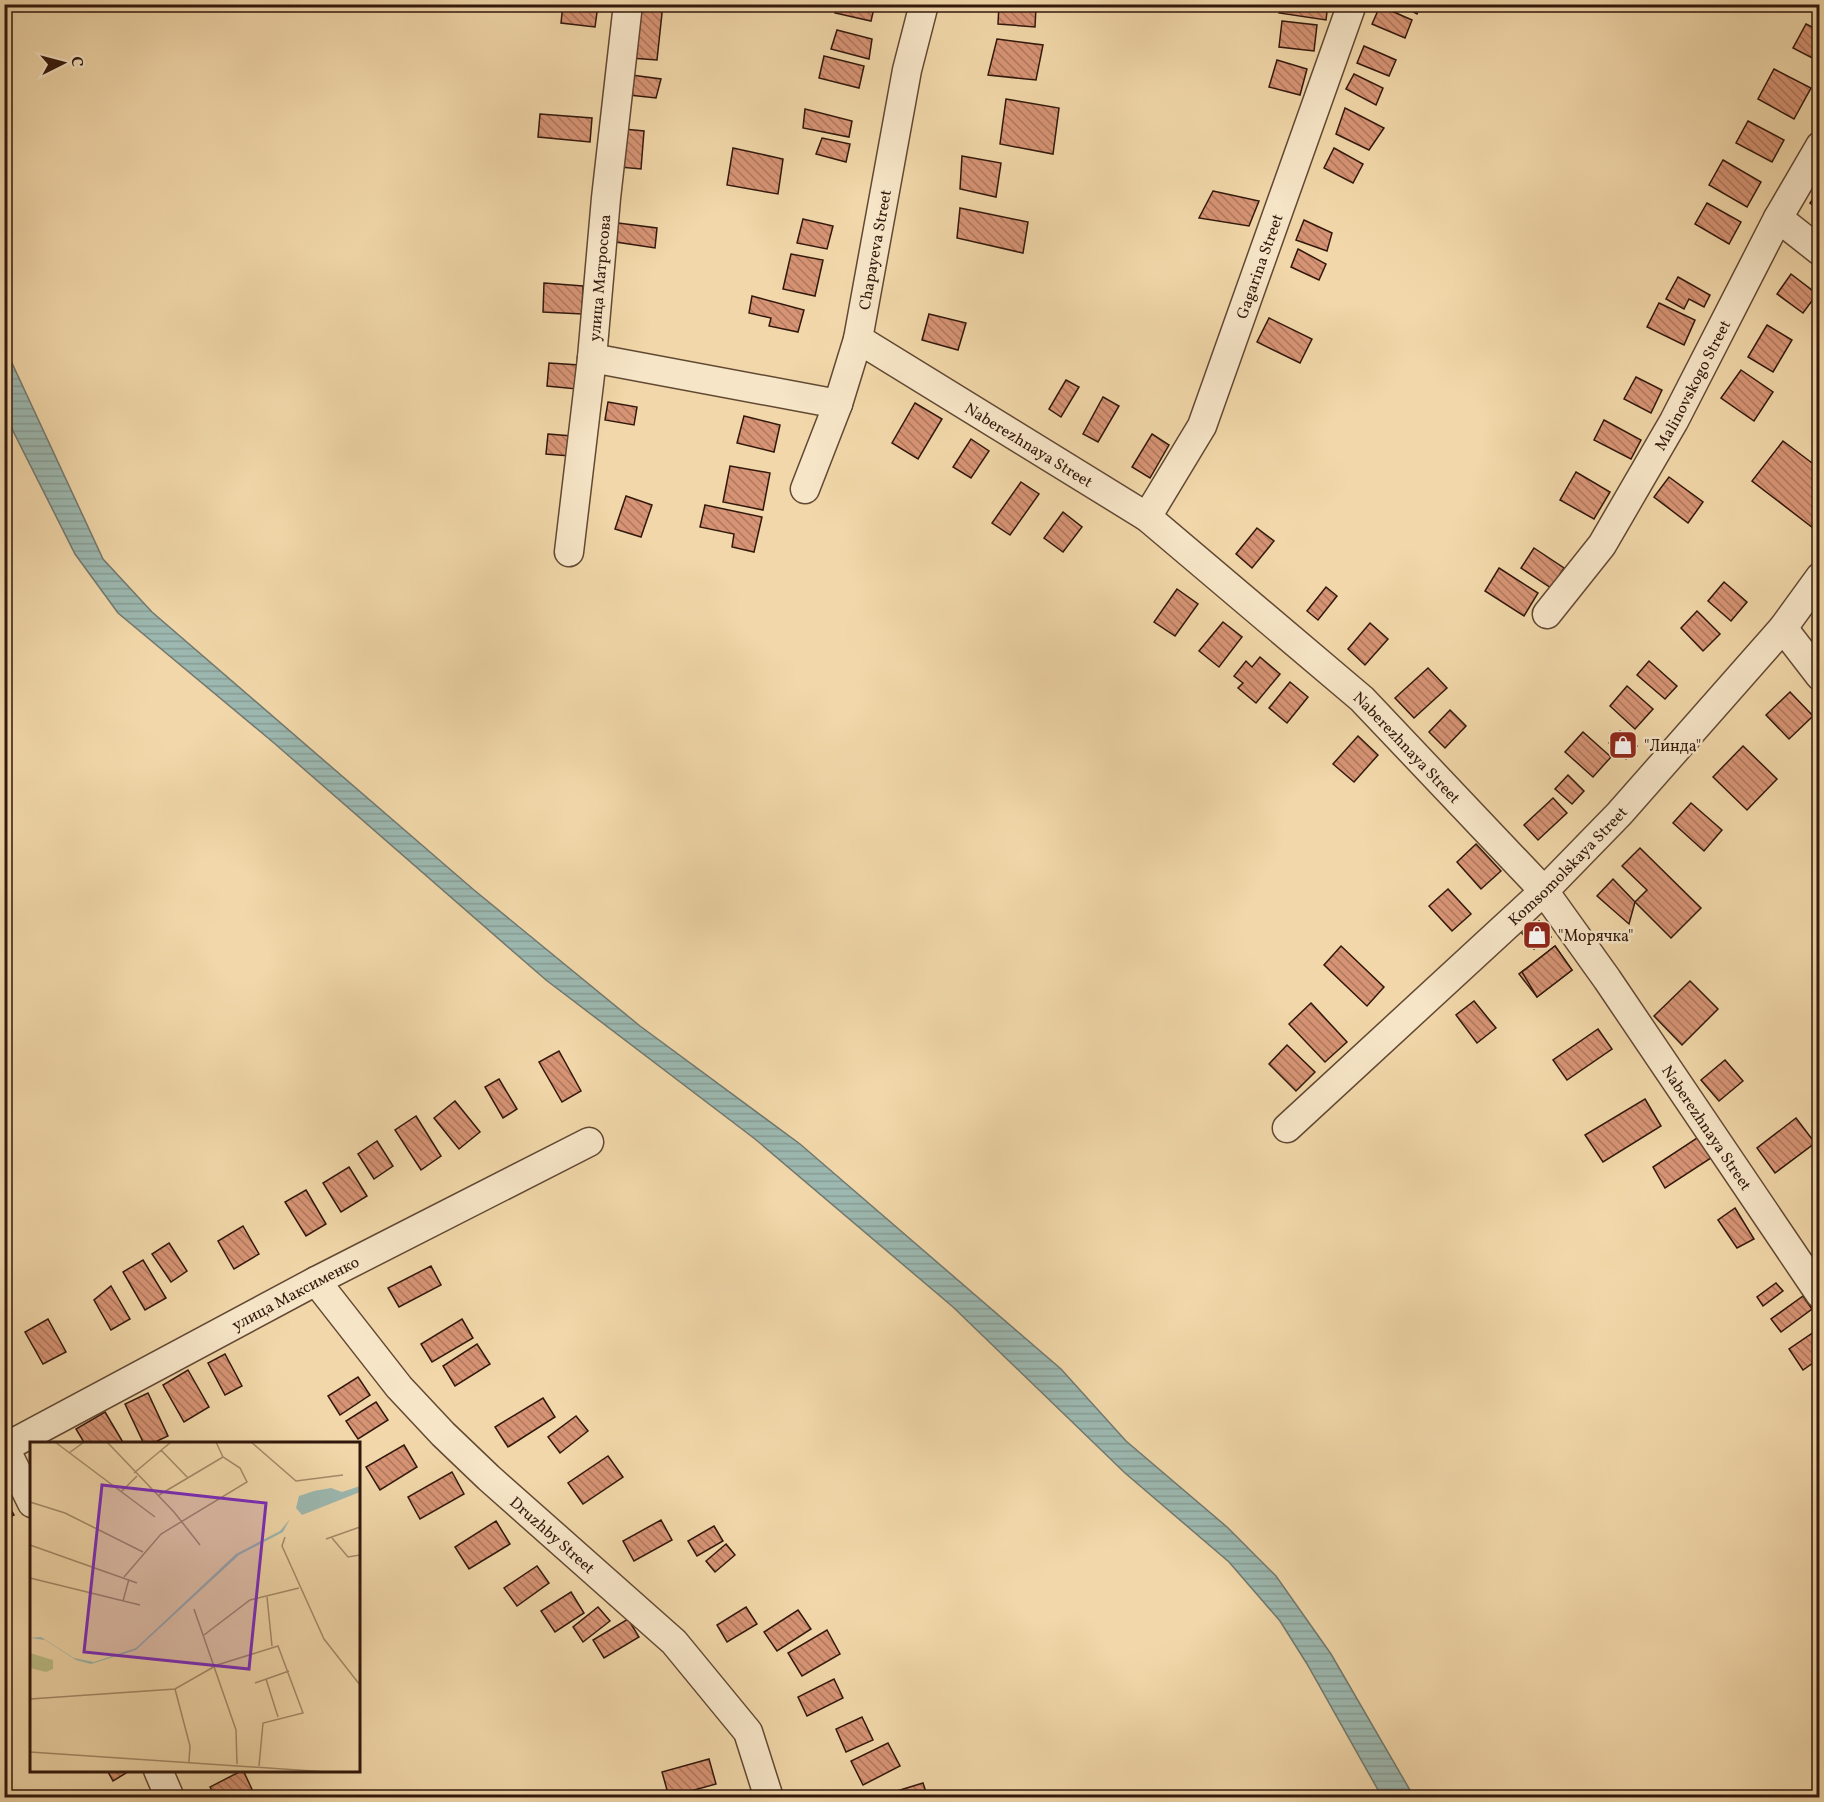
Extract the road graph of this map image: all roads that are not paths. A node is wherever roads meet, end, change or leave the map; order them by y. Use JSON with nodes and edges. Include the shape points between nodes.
{"nodes":[{"id":1,"x":628,"y":4,"type":"edge"},
{"id":2,"x":924,"y":4,"type":"edge"},
{"id":3,"x":1352,"y":4,"type":"edge"},
{"id":4,"x":1820,"y":146,"type":"edge"},
{"id":5,"x":1778,"y":218,"type":"junction"},
{"id":6,"x":1820,"y":251,"type":"edge"},
{"id":7,"x":858,"y":339,"type":"junction"},
{"id":8,"x":592,"y":358,"type":"junction"},
{"id":9,"x":838,"y":404,"type":"junction"},
{"id":10,"x":805,"y":489,"type":"dead end"},
{"id":11,"x":1147,"y":517,"type":"junction"},
{"id":12,"x":569,"y":552,"type":"dead end"},
{"id":13,"x":1820,"y":577,"type":"edge"},
{"id":14,"x":1547,"y":614,"type":"dead end"},
{"id":15,"x":1783,"y":628,"type":"junction"},
{"id":16,"x":1820,"y":676,"type":"edge"},
{"id":17,"x":1544,"y":891,"type":"junction"},
{"id":18,"x":1287,"y":1128,"type":"dead end"},
{"id":19,"x":589,"y":1142,"type":"dead end"},
{"id":20,"x":316,"y":1281,"type":"junction"},
{"id":21,"x":1820,"y":1294,"type":"edge"},
{"id":22,"x":5,"y":1447,"type":"edge"},
{"id":23,"x":30,"y":1499,"type":"edge"},
{"id":24,"x":159,"y":1772,"type":"edge"},
{"id":25,"x":170,"y":1797,"type":"edge"},
{"id":26,"x":769,"y":1797,"type":"edge"}],
"edges":[{"from":1,"to":8,"type":"street","name":"улица Матросова"},
{"from":2,"to":7,"type":"street","name":"Chapayeva Street","via":[[907,70]]},
{"from":3,"to":11,"type":"street","name":"Gagarina Street","via":[[1202,426]]},
{"from":4,"to":5,"type":"street","name":"Malinovskogo Street"},
{"from":5,"to":6,"type":"street"},
{"from":5,"to":14,"type":"street","name":"Malinovskogo Street","via":[[1674,421],[1608,535]]},
{"from":7,"to":9,"type":"street","name":"Chapayeva Street"},
{"from":7,"to":11,"type":"street","name":"Naberezhnaya Street"},
{"from":8,"to":9,"type":"street"},
{"from":8,"to":12,"type":"street","name":"улица Матросова"},
{"from":9,"to":10,"type":"street","name":"Chapayeva Street"},
{"from":11,"to":17,"type":"street","name":"Naberezhnaya Street","via":[[1362,699]]},
{"from":13,"to":15,"type":"street","name":"Komsomolskaya Street"},
{"from":15,"to":16,"type":"street"},
{"from":15,"to":17,"type":"street","name":"Komsomolskaya Street","via":[[1619,814]]},
{"from":17,"to":18,"type":"street","name":"Komsomolskaya Street"},
{"from":17,"to":21,"type":"street","name":"Naberezhnaya Street"},
{"from":19,"to":20,"type":"street","name":"улица Максименко"},
{"from":20,"to":22,"type":"street","name":"улица Максименко"},
{"from":20,"to":26,"type":"street","name":"Druzhby Street","via":[[399,1387],[443,1434],[674,1642],[748,1732]]},
{"from":22,"to":23,"type":"street"},
{"from":24,"to":25,"type":"street"}]}
